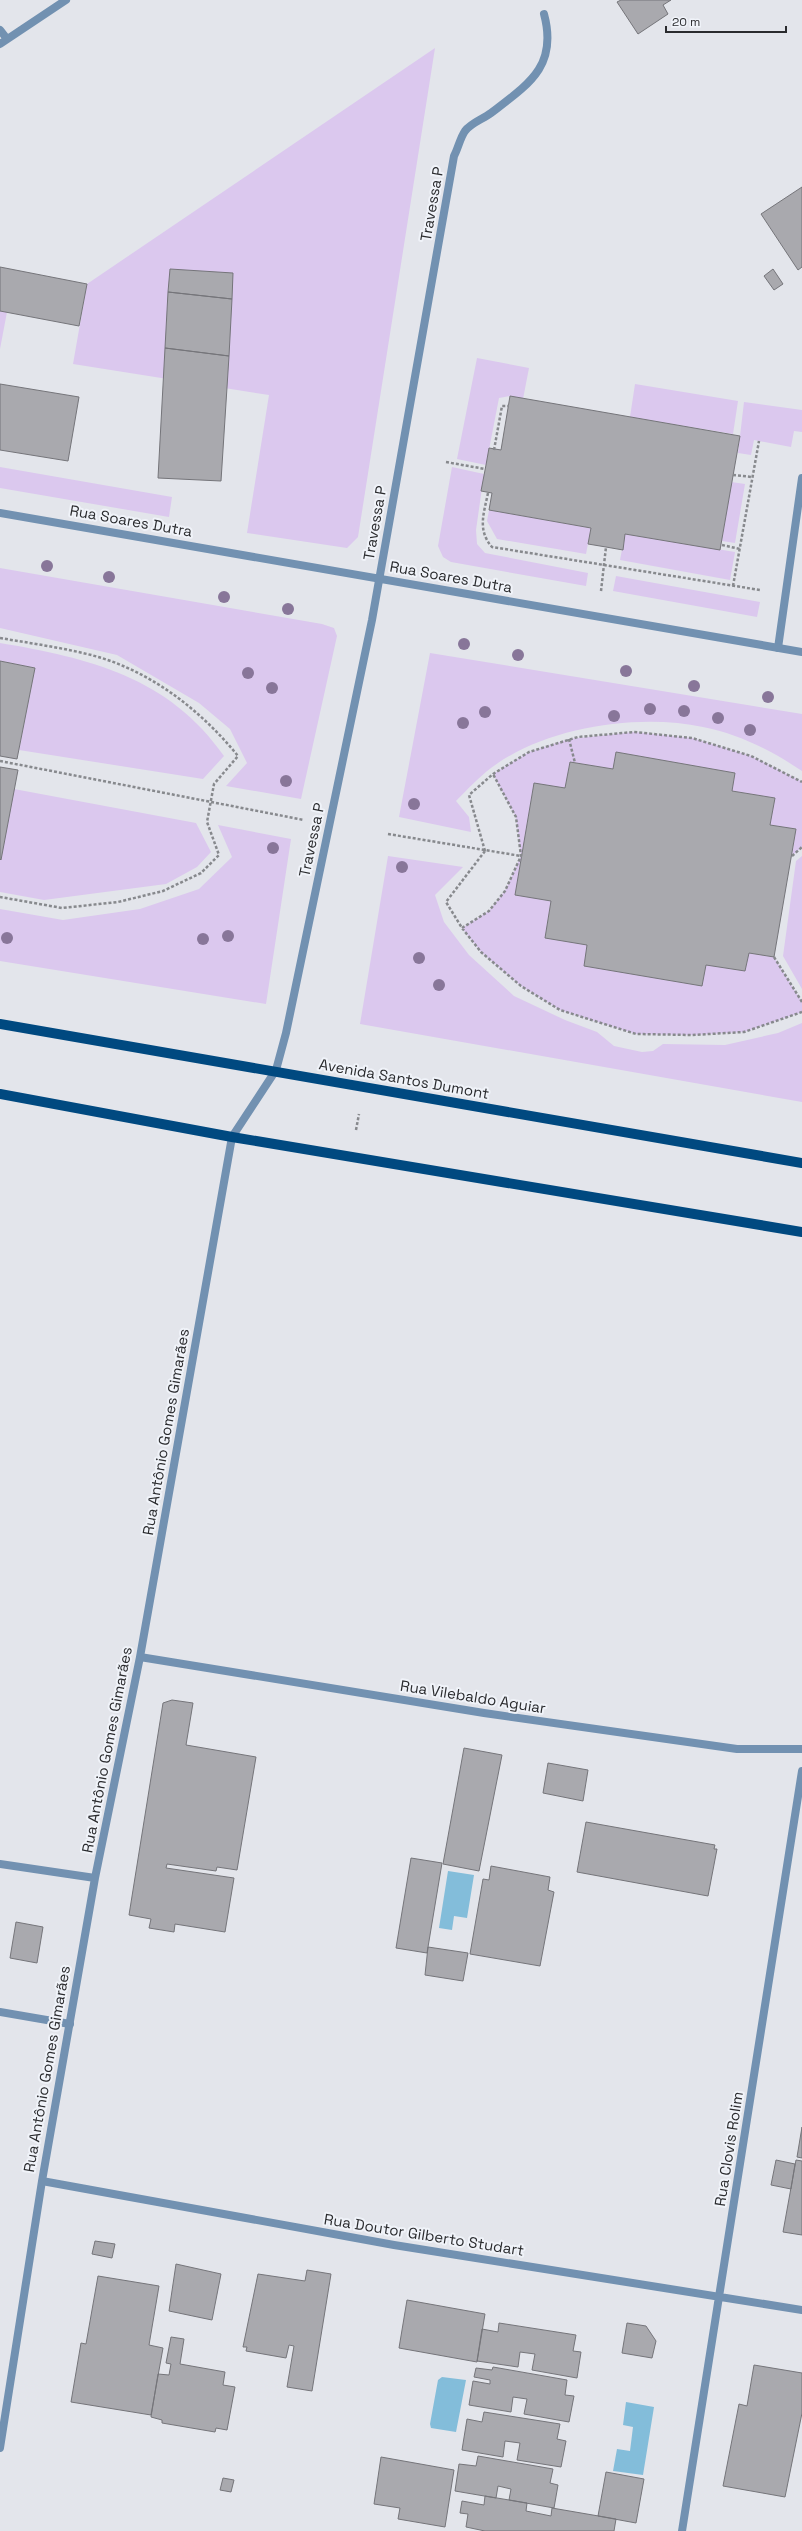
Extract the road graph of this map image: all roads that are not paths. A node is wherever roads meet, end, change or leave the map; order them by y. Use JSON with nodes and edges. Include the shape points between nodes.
{"nodes":[{"id":1,"x":66,"y":0,"type":"edge"},
{"id":2,"x":544,"y":14,"type":"dead end"},
{"id":3,"x":0,"y":30,"type":"edge"},
{"id":4,"x":3,"y":42,"type":"edge"},
{"id":5,"x":802,"y":478,"type":"edge"},
{"id":6,"x":0,"y":513,"type":"edge"},
{"id":7,"x":380,"y":579,"type":"junction"},
{"id":8,"x":778,"y":648,"type":"junction"},
{"id":9,"x":802,"y":652,"type":"edge"},
{"id":10,"x":0,"y":1024,"type":"edge"},
{"id":11,"x":276,"y":1070,"type":"junction"},
{"id":12,"x":0,"y":1094,"type":"edge"},
{"id":13,"x":232,"y":1137,"type":"junction"},
{"id":14,"x":802,"y":1163,"type":"edge"},
{"id":15,"x":802,"y":1232,"type":"edge"},
{"id":16,"x":140,"y":1657,"type":"junction"},
{"id":17,"x":802,"y":1749,"type":"edge"},
{"id":18,"x":802,"y":1771,"type":"edge"},
{"id":19,"x":0,"y":1864,"type":"edge"},
{"id":20,"x":95,"y":1878,"type":"junction"},
{"id":21,"x":0,"y":2012,"type":"edge"},
{"id":22,"x":70,"y":2024,"type":"junction"},
{"id":23,"x":42,"y":2181,"type":"junction"},
{"id":24,"x":720,"y":2295,"type":"junction"},
{"id":25,"x":802,"y":2310,"type":"edge"},
{"id":26,"x":0,"y":2448,"type":"edge"},
{"id":27,"x":682,"y":2531,"type":"edge"}],
"edges":[{"from":1,"to":4,"type":"street"},
{"from":2,"to":7,"type":"street","name":"Travessa P","via":[[549,45],[546,59],[538,73],[491,113],[466,130],[454,156]]},
{"from":3,"to":4,"type":"street"},
{"from":5,"to":8,"type":"street"},
{"from":6,"to":7,"type":"street","name":"Rua Soares Dutra"},
{"from":7,"to":8,"type":"street","name":"Rua Soares Dutra"},
{"from":7,"to":11,"type":"street","name":"Travessa P","via":[[290,1017]]},
{"from":8,"to":9,"type":"street","name":"Rua Soares Dutra"},
{"from":10,"to":11,"type":"main road","name":"Avenida Santos Dumont"},
{"from":11,"to":13,"type":"street","name":"Rua Antônio Gomes Gimarães"},
{"from":11,"to":14,"type":"main road","name":"Avenida Santos Dumont","via":[[363,1088]]},
{"from":12,"to":13,"type":"main road"},
{"from":13,"to":15,"type":"main road"},
{"from":13,"to":16,"type":"street","name":"Rua Antônio Gomes Gimarães"},
{"from":16,"to":17,"type":"street","name":"Rua Vilebaldo Aguiar","via":[[476,1712],[737,1749]]},
{"from":16,"to":20,"type":"street","name":"Rua Antônio Gomes Gimarães"},
{"from":18,"to":24,"type":"street","name":"Rua Clovis Rolim"},
{"from":19,"to":20,"type":"street"},
{"from":20,"to":22,"type":"street","name":"Rua Antônio Gomes Gimarães"},
{"from":21,"to":22,"type":"street"},
{"from":22,"to":23,"type":"street","name":"Rua Antônio Gomes Gimarães"},
{"from":23,"to":24,"type":"street","name":"Rua Doutor Gilberto Studart","via":[[394,2245]]},
{"from":23,"to":26,"type":"street","name":"Rua Antônio Gomes Gimarães"},
{"from":24,"to":25,"type":"street","name":"Rua Doutor Gilberto Studart"},
{"from":24,"to":27,"type":"street","name":"Rua Clovis Rolim"}]}
